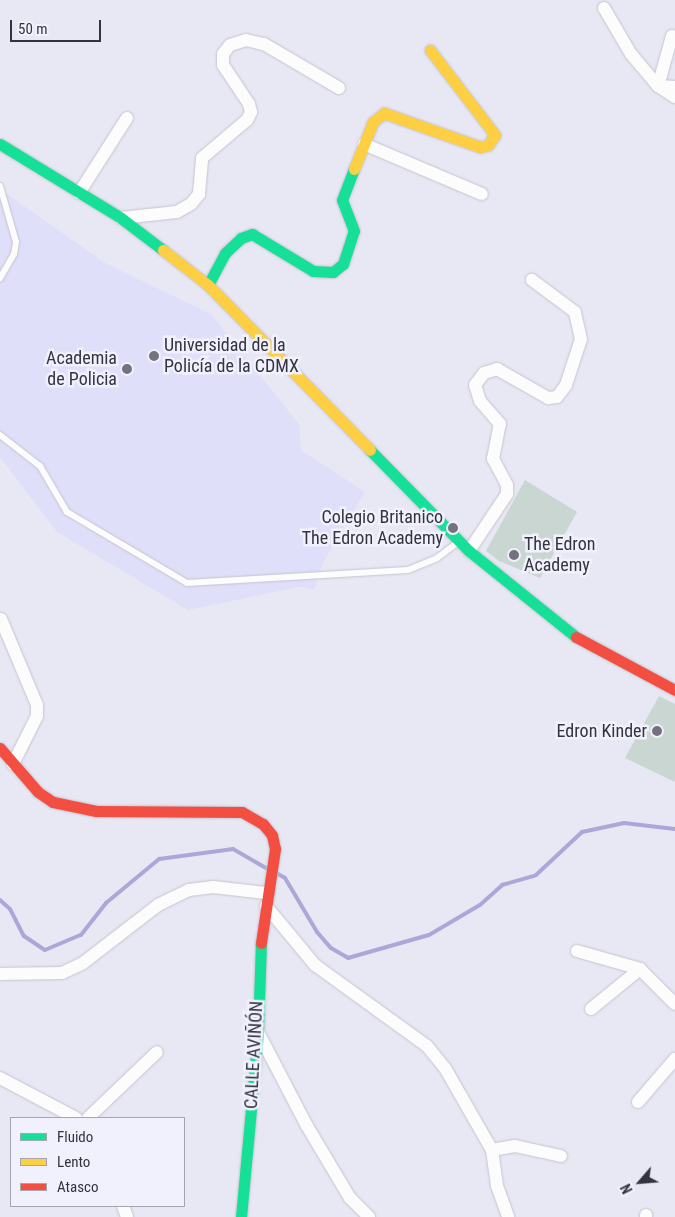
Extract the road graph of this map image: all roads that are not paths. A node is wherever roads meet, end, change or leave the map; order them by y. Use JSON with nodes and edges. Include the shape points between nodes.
{"nodes":[{"id":1,"x":604,"y":8,"type":"dead end"},
{"id":2,"x":672,"y":36,"type":"dead end"},
{"id":3,"x":430,"y":50,"type":"dead end"},
{"id":4,"x":658,"y":86,"type":"junction"},
{"id":5,"x":675,"y":86,"type":"edge"},
{"id":6,"x":339,"y":88,"type":"dead end"},
{"id":7,"x":675,"y":97,"type":"edge"},
{"id":8,"x":127,"y":118,"type":"dead end"},
{"id":9,"x":0,"y":144,"type":"edge"},
{"id":10,"x":364,"y":144,"type":"junction"},
{"id":11,"x":0,"y":186,"type":"edge"},
{"id":12,"x":79,"y":193,"type":"junction"},
{"id":13,"x":482,"y":194,"type":"dead end"},
{"id":14,"x":121,"y":218,"type":"junction"},
{"id":15,"x":0,"y":278,"type":"edge"},
{"id":16,"x":532,"y":280,"type":"dead end"},
{"id":17,"x":208,"y":286,"type":"junction"},
{"id":18,"x":0,"y":435,"type":"edge"},
{"id":19,"x":459,"y":541,"type":"junction"},
{"id":20,"x":469,"y":551,"type":"junction"},
{"id":21,"x":1,"y":619,"type":"edge"},
{"id":22,"x":675,"y":690,"type":"edge"},
{"id":23,"x":0,"y":748,"type":"edge"},
{"id":24,"x":13,"y":764,"type":"junction"},
{"id":25,"x":267,"y":891,"type":"junction"},
{"id":26,"x":266,"y":906,"type":"junction"},
{"id":27,"x":577,"y":951,"type":"dead end"},
{"id":28,"x":640,"y":969,"type":"junction"},
{"id":29,"x":0,"y":974,"type":"edge"},
{"id":30,"x":675,"y":1004,"type":"edge"},
{"id":31,"x":590,"y":1009,"type":"dead end"},
{"id":32,"x":258,"y":1032,"type":"junction"},
{"id":33,"x":157,"y":1052,"type":"dead end"},
{"id":34,"x":675,"y":1059,"type":"edge"},
{"id":35,"x":0,"y":1078,"type":"edge"},
{"id":36,"x":638,"y":1102,"type":"dead end"},
{"id":37,"x":74,"y":1117,"type":"edge"},
{"id":38,"x":89,"y":1117,"type":"edge"},
{"id":39,"x":492,"y":1150,"type":"junction"},
{"id":40,"x":561,"y":1156,"type":"dead end"},
{"id":41,"x":242,"y":1217,"type":"edge"},
{"id":42,"x":369,"y":1217,"type":"edge"},
{"id":43,"x":508,"y":1217,"type":"edge"}],
"edges":[{"from":1,"to":4,"type":"street","via":[[630,54]]},
{"from":2,"to":4,"type":"street"},
{"from":3,"to":10,"type":"street","via":[[477,103],[492,127],[495,135],[488,145],[480,147],[384,113],[374,122]]},
{"from":4,"to":5,"type":"street"},
{"from":4,"to":7,"type":"street"},
{"from":6,"to":14,"type":"street","via":[[264,44],[246,40],[230,45],[222,54],[223,65],[249,104],[251,112],[247,120],[202,158],[199,194],[191,204],[177,212]]},
{"from":8,"to":12,"type":"street"},
{"from":9,"to":12,"type":"street"},
{"from":10,"to":13,"type":"street"},
{"from":10,"to":17,"type":"street","via":[[342,200],[354,231],[343,264],[333,272],[313,271],[252,234],[241,238],[225,253]]},
{"from":11,"to":15,"type":"lane","via":[[16,242],[14,254]]},
{"from":12,"to":14,"type":"street"},
{"from":14,"to":17,"type":"street"},
{"from":16,"to":20,"type":"street","via":[[575,312],[580,339],[566,385],[557,397],[548,398],[497,368],[484,373],[475,385],[480,401],[498,418],[494,459],[507,485],[506,494]]},
{"from":17,"to":19,"type":"street"},
{"from":18,"to":19,"type":"lane","via":[[40,466],[66,512],[187,583],[408,570],[437,558]]},
{"from":19,"to":20,"type":"street"},
{"from":20,"to":22,"type":"street","via":[[577,638]]},
{"from":21,"to":24,"type":"street","via":[[37,705],[37,716]]},
{"from":23,"to":24,"type":"street"},
{"from":24,"to":25,"type":"street","name":"CALLE AVIÑÓN","via":[[38,792],[53,802],[78,809],[242,812],[268,828],[275,849]]},
{"from":25,"to":26,"type":"street","name":"CALLE AVIÑÓN"},
{"from":25,"to":29,"type":"street","via":[[213,887],[189,890],[158,904],[83,963],[62,973]]},
{"from":26,"to":32,"type":"street","name":"CALLE AVIÑÓN","via":[[258,963]]},
{"from":26,"to":39,"type":"street","via":[[315,966],[427,1046],[445,1068]]},
{"from":27,"to":28,"type":"street"},
{"from":28,"to":30,"type":"street"},
{"from":28,"to":31,"type":"street"},
{"from":32,"to":41,"type":"street","name":"CALLE AVIÑÓN"},
{"from":32,"to":42,"type":"street","via":[[350,1198]]},
{"from":33,"to":38,"type":"street"},
{"from":34,"to":36,"type":"street"},
{"from":35,"to":37,"type":"street"},
{"from":39,"to":40,"type":"street","via":[[515,1146]]},
{"from":39,"to":43,"type":"street","via":[[497,1186]]}]}
